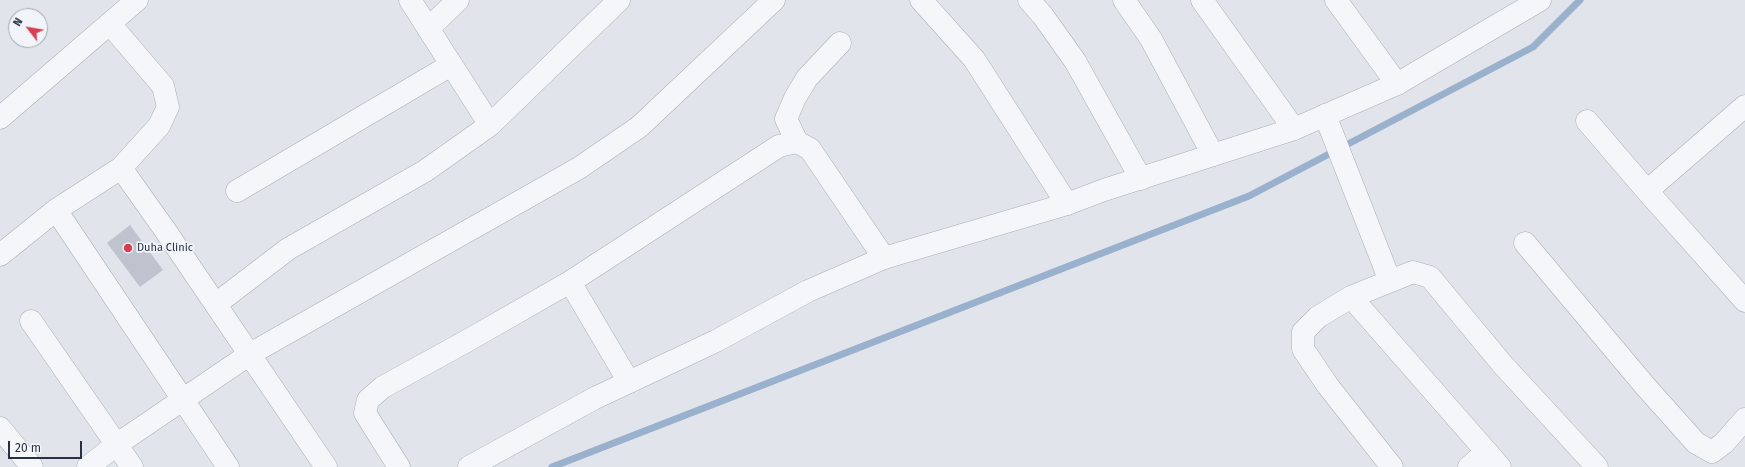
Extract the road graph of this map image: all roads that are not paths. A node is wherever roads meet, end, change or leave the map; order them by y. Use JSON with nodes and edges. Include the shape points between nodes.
{"nodes":[{"id":1,"x":137,"y":0,"type":"edge"},
{"id":2,"x":410,"y":0,"type":"edge"},
{"id":3,"x":458,"y":0,"type":"edge"},
{"id":4,"x":619,"y":0,"type":"edge"},
{"id":5,"x":774,"y":0,"type":"edge"},
{"id":6,"x":921,"y":0,"type":"edge"},
{"id":7,"x":1029,"y":0,"type":"edge"},
{"id":8,"x":1124,"y":0,"type":"edge"},
{"id":9,"x":1202,"y":0,"type":"edge"},
{"id":10,"x":1336,"y":0,"type":"edge"},
{"id":11,"x":1540,"y":0,"type":"edge"},
{"id":12,"x":110,"y":24,"type":"junction"},
{"id":13,"x":428,"y":29,"type":"junction"},
{"id":14,"x":840,"y":43,"type":"dead end"},
{"id":15,"x":451,"y":65,"type":"junction"},
{"id":16,"x":1397,"y":84,"type":"junction"},
{"id":17,"x":1745,"y":106,"type":"edge"},
{"id":18,"x":0,"y":118,"type":"edge"},
{"id":19,"x":1587,"y":121,"type":"dead end"},
{"id":20,"x":490,"y":125,"type":"junction"},
{"id":21,"x":1329,"y":125,"type":"junction"},
{"id":22,"x":1294,"y":129,"type":"junction"},
{"id":23,"x":797,"y":142,"type":"junction"},
{"id":24,"x":1214,"y":155,"type":"junction"},
{"id":25,"x":121,"y":168,"type":"junction"},
{"id":26,"x":1141,"y":179,"type":"junction"},
{"id":27,"x":237,"y":191,"type":"dead end"},
{"id":28,"x":1646,"y":191,"type":"junction"},
{"id":29,"x":1067,"y":204,"type":"junction"},
{"id":30,"x":56,"y":210,"type":"junction"},
{"id":31,"x":1525,"y":243,"type":"dead end"},
{"id":32,"x":0,"y":254,"type":"edge"},
{"id":33,"x":884,"y":258,"type":"junction"},
{"id":34,"x":1390,"y":281,"type":"junction"},
{"id":35,"x":570,"y":282,"type":"junction"},
{"id":36,"x":1350,"y":297,"type":"junction"},
{"id":37,"x":1745,"y":301,"type":"edge"},
{"id":38,"x":216,"y":304,"type":"junction"},
{"id":39,"x":31,"y":321,"type":"dead end"},
{"id":40,"x":250,"y":354,"type":"junction"},
{"id":41,"x":629,"y":382,"type":"junction"},
{"id":42,"x":183,"y":400,"type":"junction"},
{"id":43,"x":1745,"y":419,"type":"edge"},
{"id":44,"x":0,"y":428,"type":"edge"},
{"id":45,"x":116,"y":444,"type":"junction"},
{"id":46,"x":1493,"y":459,"type":"edge"},
{"id":47,"x":32,"y":467,"type":"edge"},
{"id":48,"x":88,"y":467,"type":"edge"},
{"id":49,"x":132,"y":467,"type":"edge"},
{"id":50,"x":228,"y":467,"type":"edge"},
{"id":51,"x":326,"y":467,"type":"edge"},
{"id":52,"x":399,"y":467,"type":"edge"},
{"id":53,"x":468,"y":467,"type":"edge"},
{"id":54,"x":1392,"y":467,"type":"edge"},
{"id":55,"x":1470,"y":467,"type":"edge"},
{"id":56,"x":1597,"y":467,"type":"edge"}],
"edges":[{"from":1,"to":12,"type":"street"},
{"from":2,"to":13,"type":"street"},
{"from":3,"to":13,"type":"street"},
{"from":4,"to":20,"type":"street"},
{"from":5,"to":40,"type":"street","via":[[639,127],[580,168]]},
{"from":6,"to":29,"type":"street","via":[[974,59]]},
{"from":7,"to":26,"type":"street","via":[[1074,61]]},
{"from":8,"to":24,"type":"street","via":[[1151,39]]},
{"from":9,"to":22,"type":"street"},
{"from":10,"to":16,"type":"street"},
{"from":11,"to":16,"type":"street"},
{"from":12,"to":18,"type":"street"},
{"from":12,"to":25,"type":"street","via":[[162,86],[168,106],[159,126]]},
{"from":13,"to":15,"type":"street"},
{"from":14,"to":23,"type":"street","via":[[808,78],[795,98],[786,120]]},
{"from":15,"to":20,"type":"street"},
{"from":15,"to":27,"type":"street"},
{"from":16,"to":21,"type":"street"},
{"from":17,"to":28,"type":"street"},
{"from":19,"to":28,"type":"street"},
{"from":20,"to":38,"type":"street","via":[[425,171],[288,249]]},
{"from":21,"to":22,"type":"street"},
{"from":21,"to":34,"type":"street"},
{"from":22,"to":24,"type":"street"},
{"from":23,"to":33,"type":"street","via":[[810,150]]},
{"from":23,"to":35,"type":"street","via":[[778,146]]},
{"from":24,"to":26,"type":"street"},
{"from":25,"to":30,"type":"street"},
{"from":25,"to":38,"type":"street"},
{"from":26,"to":29,"type":"street"},
{"from":28,"to":37,"type":"street"},
{"from":29,"to":33,"type":"street"},
{"from":30,"to":32,"type":"street"},
{"from":30,"to":42,"type":"street"},
{"from":31,"to":43,"type":"street","via":[[1696,443],[1712,452],[1724,443]]},
{"from":33,"to":41,"type":"street","via":[[808,291],[716,341]]},
{"from":34,"to":36,"type":"street"},
{"from":34,"to":56,"type":"street","via":[[1413,272],[1430,278],[1503,365]]},
{"from":35,"to":41,"type":"street"},
{"from":35,"to":52,"type":"street","via":[[383,387],[368,400],[365,413]]},
{"from":36,"to":46,"type":"street"},
{"from":36,"to":54,"type":"street","via":[[1318,317],[1303,332],[1303,349],[1328,386]]},
{"from":38,"to":40,"type":"street"},
{"from":39,"to":45,"type":"street"},
{"from":40,"to":42,"type":"street"},
{"from":40,"to":51,"type":"street"},
{"from":41,"to":53,"type":"street"},
{"from":42,"to":45,"type":"street"},
{"from":42,"to":50,"type":"street"},
{"from":44,"to":47,"type":"street"},
{"from":45,"to":48,"type":"street"},
{"from":45,"to":49,"type":"street"},
{"from":46,"to":55,"type":"street"}]}
